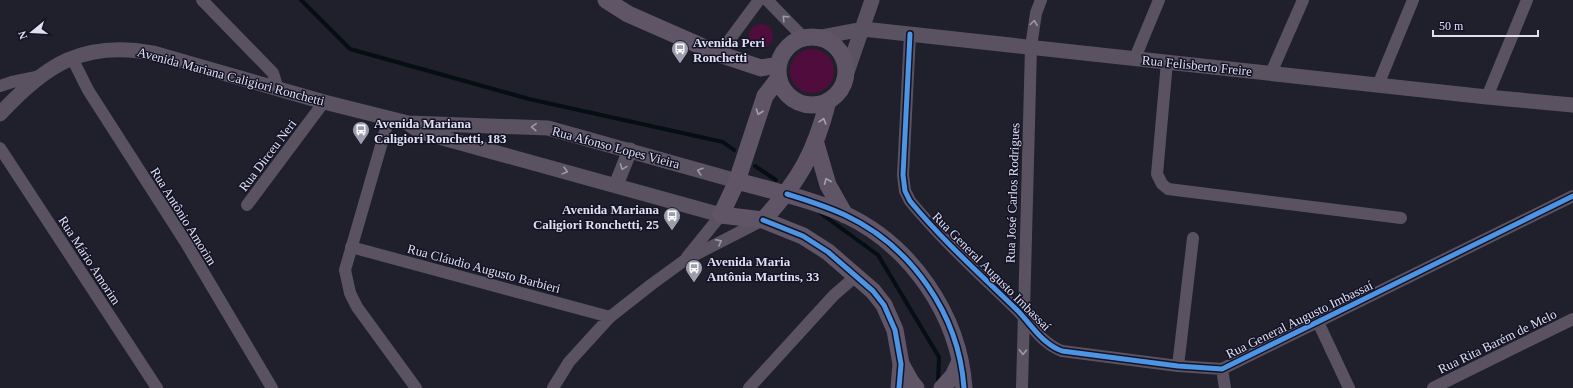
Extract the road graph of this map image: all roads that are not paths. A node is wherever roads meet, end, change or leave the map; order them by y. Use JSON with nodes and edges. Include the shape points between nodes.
{"nodes":[{"id":1,"x":202,"y":0,"type":"edge"},
{"id":2,"x":606,"y":0,"type":"edge"},
{"id":3,"x":759,"y":0,"type":"edge"},
{"id":4,"x":767,"y":0,"type":"edge"},
{"id":5,"x":872,"y":0,"type":"edge"},
{"id":6,"x":1041,"y":0,"type":"edge"},
{"id":7,"x":1159,"y":0,"type":"edge"},
{"id":8,"x":1303,"y":0,"type":"edge"},
{"id":9,"x":1413,"y":0,"type":"edge"},
{"id":10,"x":1527,"y":0,"type":"edge"},
{"id":11,"x":863,"y":29,"type":"junction"},
{"id":12,"x":910,"y":34,"type":"junction"},
{"id":13,"x":803,"y":37,"type":"junction"},
{"id":14,"x":821,"y":37,"type":"junction"},
{"id":15,"x":1031,"y":47,"type":"junction"},
{"id":16,"x":719,"y":54,"type":"junction"},
{"id":17,"x":72,"y":58,"type":"junction"},
{"id":18,"x":1135,"y":58,"type":"junction"},
{"id":19,"x":1167,"y":62,"type":"junction"},
{"id":20,"x":778,"y":72,"type":"junction"},
{"id":21,"x":1271,"y":73,"type":"junction"},
{"id":22,"x":846,"y":75,"type":"junction"},
{"id":23,"x":41,"y":76,"type":"junction"},
{"id":24,"x":1378,"y":85,"type":"junction"},
{"id":25,"x":0,"y":86,"type":"edge"},
{"id":26,"x":278,"y":89,"type":"junction"},
{"id":27,"x":1487,"y":97,"type":"junction"},
{"id":28,"x":828,"y":101,"type":"junction"},
{"id":29,"x":324,"y":102,"type":"junction"},
{"id":30,"x":1573,"y":105,"type":"edge"},
{"id":31,"x":0,"y":114,"type":"edge"},
{"id":32,"x":389,"y":118,"type":"junction"},
{"id":33,"x":408,"y":123,"type":"junction"},
{"id":34,"x":816,"y":144,"type":"junction"},
{"id":35,"x":0,"y":148,"type":"edge"},
{"id":36,"x":630,"y":150,"type":"junction"},
{"id":37,"x":737,"y":181,"type":"junction"},
{"id":38,"x":616,"y":185,"type":"junction"},
{"id":39,"x":787,"y":194,"type":"junction"},
{"id":40,"x":1573,"y":196,"type":"edge"},
{"id":41,"x":247,"y":205,"type":"dead end"},
{"id":42,"x":721,"y":215,"type":"junction"},
{"id":43,"x":845,"y":215,"type":"junction"},
{"id":44,"x":1401,"y":218,"type":"dead end"},
{"id":45,"x":763,"y":220,"type":"junction"},
{"id":46,"x":1193,"y":238,"type":"dead end"},
{"id":47,"x":351,"y":247,"type":"junction"},
{"id":48,"x":685,"y":260,"type":"junction"},
{"id":49,"x":856,"y":276,"type":"junction"},
{"id":50,"x":1023,"y":316,"type":"junction"},
{"id":51,"x":610,"y":317,"type":"junction"},
{"id":52,"x":1573,"y":319,"type":"edge"},
{"id":53,"x":1318,"y":322,"type":"junction"},
{"id":54,"x":960,"y":361,"type":"junction"},
{"id":55,"x":901,"y":364,"type":"junction"},
{"id":56,"x":1178,"y":366,"type":"junction"},
{"id":57,"x":1222,"y":369,"type":"junction"},
{"id":58,"x":157,"y":388,"type":"edge"},
{"id":59,"x":272,"y":388,"type":"edge"},
{"id":60,"x":416,"y":388,"type":"edge"},
{"id":61,"x":553,"y":388,"type":"edge"},
{"id":62,"x":749,"y":388,"type":"edge"},
{"id":63,"x":899,"y":388,"type":"edge"},
{"id":64,"x":916,"y":388,"type":"edge"},
{"id":65,"x":942,"y":388,"type":"edge"},
{"id":66,"x":964,"y":388,"type":"edge"},
{"id":67,"x":1022,"y":388,"type":"edge"},
{"id":68,"x":1225,"y":388,"type":"edge"},
{"id":69,"x":1349,"y":388,"type":"edge"},
{"id":70,"x":1433,"y":388,"type":"edge"}],
"edges":[{"from":1,"to":26,"type":"street","via":[[273,73]]},
{"from":2,"to":16,"type":"main road","via":[[628,14]]},
{"from":3,"to":16,"type":"street"},
{"from":13,"to":4,"type":"street","one_way":true},
{"from":5,"to":11,"type":"street"},
{"from":15,"to":6,"type":"street","name":"Rua José Carlos Rodrigues","one_way":true,"via":[[1036,13]]},
{"from":7,"to":18,"type":"street"},
{"from":8,"to":21,"type":"street"},
{"from":9,"to":24,"type":"street"},
{"from":10,"to":27,"type":"street"},
{"from":11,"to":12,"type":"street","name":"Rua Felisberto Freire"},
{"from":11,"to":14,"type":"street","name":"Rua Felisberto Freire"},
{"from":11,"to":22,"type":"street"},
{"from":12,"to":15,"type":"street","name":"Rua Felisberto Freire"},
{"from":12,"to":50,"type":"street","name":"Rua General Augusto Imbassaí","via":[[903,152],[905,191],[919,213]]},
{"from":13,"to":14,"type":"main road"},
{"from":13,"to":20,"type":"main road","via":[[791,43],[782,53]]},
{"from":14,"to":22,"type":"main road","via":[[832,43],[840,52],[845,63]]},
{"from":15,"to":18,"type":"street","name":"Rua Felisberto Freire"},
{"from":15,"to":50,"type":"street","name":"Rua José Carlos Rodrigues"},
{"from":16,"to":20,"type":"main road"},
{"from":17,"to":23,"type":"street","name":"Avenida Mariana Caligiori Ronchetti","via":[[54,66]]},
{"from":17,"to":26,"type":"street","name":"Avenida Mariana Caligiori Ronchetti","via":[[111,49],[130,49],[153,53]]},
{"from":17,"to":59,"type":"street","name":"Rua Antônio Amorim","via":[[88,90],[186,243]]},
{"from":18,"to":19,"type":"street","name":"Rua Felisberto Freire"},
{"from":19,"to":21,"type":"street","name":"Rua Felisberto Freire"},
{"from":19,"to":44,"type":"street","via":[[1157,174],[1168,189]]},
{"from":20,"to":28,"type":"main road","via":[[783,90],[792,99],[816,105]]},
{"from":20,"to":37,"type":"main road","one_way":true,"via":[[765,96]]},
{"from":21,"to":24,"type":"street","name":"Rua Felisberto Freire"},
{"from":22,"to":28,"type":"main road","via":[[837,94]]},
{"from":23,"to":25,"type":"street"},
{"from":23,"to":31,"type":"street","name":"Avenida Mariana Caligiori Ronchetti","via":[[16,96]]},
{"from":24,"to":27,"type":"street","name":"Rua Felisberto Freire"},
{"from":26,"to":29,"type":"street","name":"Avenida Mariana Caligiori Ronchetti"},
{"from":27,"to":30,"type":"street","name":"Rua Felisberto Freire"},
{"from":34,"to":28,"type":"main road","one_way":true},
{"from":29,"to":32,"type":"street","name":"Avenida Mariana Caligiori Ronchetti"},
{"from":29,"to":41,"type":"street","name":"Rua Dirceu Neri"},
{"from":32,"to":33,"type":"street","name":"Avenida Mariana Caligiori Ronchetti"},
{"from":32,"to":47,"type":"street"},
{"from":36,"to":33,"type":"street","name":"Rua Afonso Lopes Vieira","one_way":true,"via":[[548,128]]},
{"from":33,"to":38,"type":"street","one_way":true,"via":[[421,132]]},
{"from":34,"to":39,"type":"main road"},
{"from":43,"to":34,"type":"main road","one_way":true,"via":[[828,185]]},
{"from":35,"to":58,"type":"street","name":"Rua Mário Amorim"},
{"from":37,"to":36,"type":"street","name":"Rua Afonso Lopes Vieira","one_way":true},
{"from":36,"to":38,"type":"street","one_way":true},
{"from":37,"to":39,"type":"main road","name":"Rua Afonso Lopes Vieira"},
{"from":37,"to":42,"type":"main road"},
{"from":38,"to":42,"type":"street"},
{"from":39,"to":43,"type":"main road","name":"Rua Afonso Lopes Vieira"},
{"from":39,"to":45,"type":"main road"},
{"from":40,"to":53,"type":"street","name":"Rua General Augusto Imbassaí"},
{"from":42,"to":45,"type":"main road"},
{"from":42,"to":48,"type":"street"},
{"from":43,"to":54,"type":"main road","name":"Rua Afonso Lopes Vieira","via":[[903,254],[920,273],[936,298],[953,335]]},
{"from":48,"to":45,"type":"street","one_way":true},
{"from":45,"to":49,"type":"main road","via":[[802,236],[828,252]]},
{"from":46,"to":56,"type":"street"},
{"from":47,"to":51,"type":"street","name":"Rua Cláudio Augusto Barbieri"},
{"from":47,"to":60,"type":"street","via":[[345,270],[350,293],[357,307]]},
{"from":48,"to":51,"type":"street"},
{"from":49,"to":55,"type":"main road","via":[[884,305],[895,330]]},
{"from":49,"to":62,"type":"street","via":[[834,295]]},
{"from":50,"to":56,"type":"street","name":"Rua General Augusto Imbassaí","via":[[1048,344],[1062,351]]},
{"from":50,"to":67,"type":"street","name":"Rua José Carlos Rodrigues","one_way":true},
{"from":51,"to":61,"type":"street","via":[[569,362]]},
{"from":52,"to":70,"type":"street","name":"Rua Rita Barém de Melo"},
{"from":53,"to":57,"type":"street","name":"Rua General Augusto Imbassaí"},
{"from":53,"to":69,"type":"street"},
{"from":54,"to":65,"type":"main road","via":[[953,376]]},
{"from":54,"to":66,"type":"main road","name":"Rua Afonso Lopes Vieira"},
{"from":55,"to":63,"type":"main road"},
{"from":55,"to":64,"type":"main road"},
{"from":56,"to":57,"type":"street","name":"Rua General Augusto Imbassaí"},
{"from":57,"to":68,"type":"street"}]}
